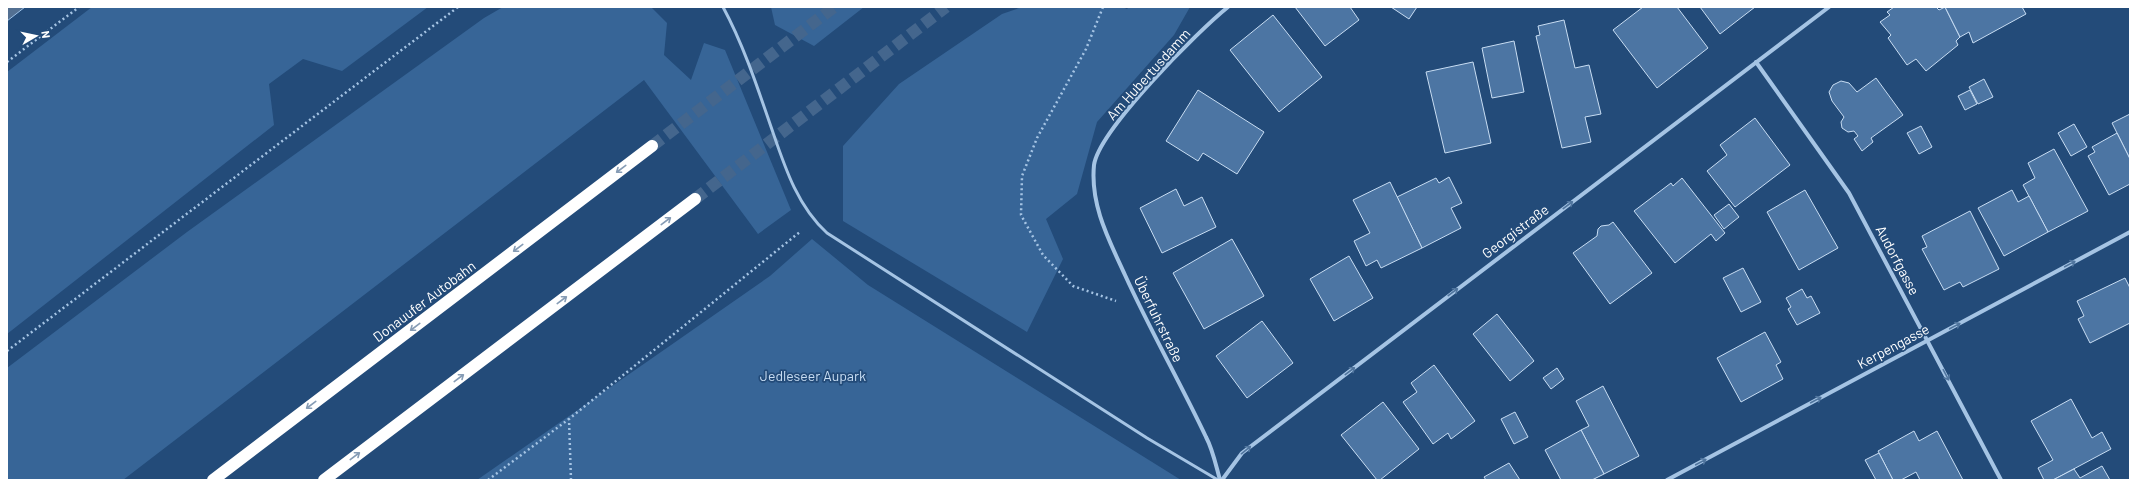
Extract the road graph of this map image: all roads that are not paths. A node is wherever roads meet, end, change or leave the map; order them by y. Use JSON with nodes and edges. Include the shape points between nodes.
{"nodes":[{"id":1,"x":724,"y":7,"type":"edge"},
{"id":2,"x":1228,"y":7,"type":"edge"},
{"id":3,"x":1829,"y":7,"type":"edge"},
{"id":4,"x":1756,"y":62,"type":"junction"},
{"id":5,"x":652,"y":146,"type":"tunnel mouth"},
{"id":6,"x":1094,"y":164,"type":"joint"},
{"id":7,"x":695,"y":200,"type":"tunnel mouth"},
{"id":8,"x":2130,"y":232,"type":"edge"},
{"id":9,"x":1928,"y":340,"type":"junction"},
{"id":10,"x":213,"y":480,"type":"edge"},
{"id":11,"x":324,"y":480,"type":"edge"},
{"id":12,"x":1220,"y":480,"type":"edge"},
{"id":13,"x":1667,"y":480,"type":"edge"},
{"id":14,"x":2001,"y":480,"type":"edge"}],
"edges":[{"from":1,"to":12,"type":"lane","via":[[763,104],[788,176],[814,221],[828,233],[1147,438]]},
{"from":2,"to":6,"type":"street","name":"Am Hubertusdamm","via":[[1177,55],[1124,114],[1108,136]]},
{"from":3,"to":4,"type":"street","name":"Georgistraße"},
{"from":4,"to":9,"type":"street","name":"Audorfgasse","via":[[1850,193]]},
{"from":12,"to":4,"type":"street","name":"Georgistraße","one_way":true,"via":[[1242,453]]},
{"from":5,"to":10,"type":"highway","name":"Donauufer Autobahn","one_way":true},
{"from":6,"to":12,"type":"street","name":"Überfuhrstraße","via":[[1095,199],[1104,230],[1141,310],[1207,438]]},
{"from":11,"to":7,"type":"highway","one_way":true},
{"from":9,"to":8,"type":"street","name":"Kerpengasse","one_way":true},
{"from":13,"to":9,"type":"street","name":"Kerpengasse","one_way":true},
{"from":9,"to":14,"type":"street","name":"Audorfgasse","one_way":true}]}
